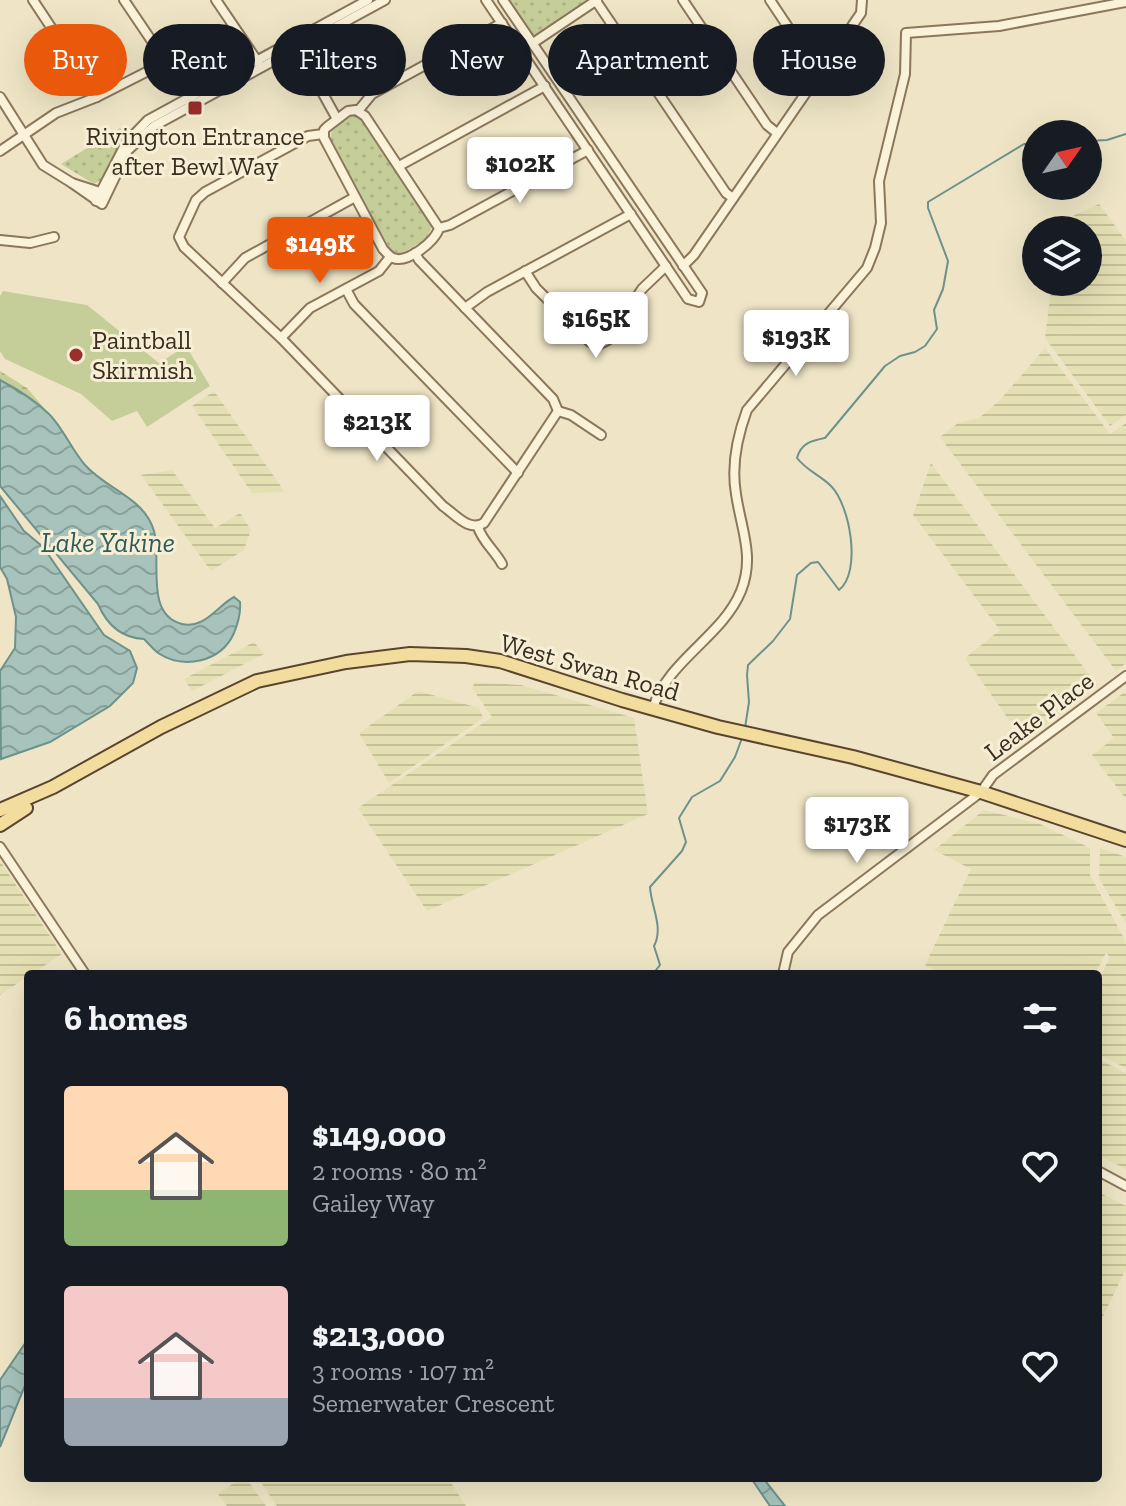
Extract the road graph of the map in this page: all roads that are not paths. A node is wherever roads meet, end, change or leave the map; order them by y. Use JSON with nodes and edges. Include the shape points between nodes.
{"nodes":[{"id":1,"x":33,"y":0,"type":"edge"},
{"id":2,"x":124,"y":0,"type":"edge"},
{"id":3,"x":216,"y":0,"type":"edge"},
{"id":4,"x":368,"y":0,"type":"edge"},
{"id":5,"x":385,"y":0,"type":"edge"},
{"id":6,"x":486,"y":0,"type":"edge"},
{"id":7,"x":503,"y":0,"type":"edge"},
{"id":8,"x":597,"y":0,"type":"edge"},
{"id":9,"x":683,"y":0,"type":"edge"},
{"id":10,"x":770,"y":0,"type":"edge"},
{"id":11,"x":862,"y":0,"type":"edge"},
{"id":12,"x":1126,"y":2,"type":"edge"},
{"id":13,"x":502,"y":23,"type":"junction"},
{"id":14,"x":329,"y":24,"type":"edge"},
{"id":15,"x":336,"y":24,"type":"edge"},
{"id":16,"x":786,"y":24,"type":"edge"},
{"id":17,"x":853,"y":24,"type":"edge"},
{"id":18,"x":143,"y":28,"type":"edge"},
{"id":19,"x":533,"y":43,"type":"junction"},
{"id":20,"x":271,"y":58,"type":"edge"},
{"id":21,"x":260,"y":64,"type":"junction"},
{"id":22,"x":143,"y":74,"type":"edge"},
{"id":23,"x":545,"y":86,"type":"junction"},
{"id":24,"x":189,"y":96,"type":"edge"},
{"id":25,"x":324,"y":96,"type":"edge"},
{"id":26,"x":803,"y":96,"type":"edge"},
{"id":27,"x":0,"y":97,"type":"edge"},
{"id":28,"x":97,"y":97,"type":"junction"},
{"id":29,"x":192,"y":101,"type":"junction"},
{"id":30,"x":358,"y":111,"type":"junction"},
{"id":31,"x":337,"y":119,"type":"junction"},
{"id":32,"x":777,"y":133,"type":"junction"},
{"id":33,"x":323,"y":134,"type":"junction"},
{"id":34,"x":24,"y":135,"type":"junction"},
{"id":35,"x":588,"y":150,"type":"junction"},
{"id":36,"x":0,"y":151,"type":"edge"},
{"id":37,"x":399,"y":166,"type":"junction"},
{"id":38,"x":355,"y":197,"type":"junction"},
{"id":39,"x":733,"y":198,"type":"junction"},
{"id":40,"x":631,"y":214,"type":"junction"},
{"id":41,"x":439,"y":228,"type":"junction"},
{"id":42,"x":54,"y":237,"type":"dead end"},
{"id":43,"x":0,"y":240,"type":"edge"},
{"id":44,"x":415,"y":253,"type":"junction"},
{"id":45,"x":390,"y":257,"type":"junction"},
{"id":46,"x":666,"y":266,"type":"junction"},
{"id":47,"x":683,"y":266,"type":"junction"},
{"id":48,"x":525,"y":271,"type":"junction"},
{"id":49,"x":222,"y":283,"type":"junction"},
{"id":50,"x":346,"y":289,"type":"junction"},
{"id":51,"x":465,"y":308,"type":"junction"},
{"id":52,"x":281,"y":338,"type":"junction"},
{"id":53,"x":558,"y":411,"type":"junction"},
{"id":54,"x":601,"y":435,"type":"dead end"},
{"id":55,"x":518,"y":473,"type":"junction"},
{"id":56,"x":478,"y":527,"type":"junction"},
{"id":57,"x":502,"y":564,"type":"dead end"},
{"id":58,"x":1126,"y":676,"type":"edge"},
{"id":59,"x":653,"y":708,"type":"junction"},
{"id":60,"x":53,"y":787,"type":"junction"},
{"id":61,"x":981,"y":792,"type":"junction"},
{"id":62,"x":0,"y":810,"type":"edge"},
{"id":63,"x":0,"y":825,"type":"edge"},
{"id":64,"x":1126,"y":840,"type":"edge"},
{"id":65,"x":0,"y":847,"type":"edge"},
{"id":66,"x":0,"y":855,"type":"edge"},
{"id":67,"x":9,"y":862,"type":"junction"},
{"id":68,"x":82,"y":970,"type":"edge"},
{"id":69,"x":784,"y":970,"type":"edge"},
{"id":70,"x":1102,"y":1173,"type":"edge"},
{"id":71,"x":1126,"y":1186,"type":"edge"}],
"edges":[{"from":1,"to":28,"type":"street"},
{"from":2,"to":18,"type":"street"},
{"from":3,"to":21,"type":"street"},
{"from":4,"to":14,"type":"street"},
{"from":5,"to":15,"type":"street"},
{"from":6,"to":13,"type":"street"},
{"from":7,"to":19,"type":"street"},
{"from":8,"to":19,"type":"street"},
{"from":8,"to":39,"type":"street"},
{"from":9,"to":32,"type":"street"},
{"from":10,"to":16,"type":"street"},
{"from":11,"to":17,"type":"street"},
{"from":12,"to":59,"type":"street","via":[[999,26],[906,33],[905,74],[879,181],[881,223],[875,248],[867,268],[747,410],[737,436],[734,469],[749,553],[741,590],[726,616],[671,674]]},
{"from":13,"to":23,"type":"street"},
{"from":13,"to":30,"type":"street","via":[[372,94]]},
{"from":19,"to":47,"type":"street"},
{"from":20,"to":21,"type":"street"},
{"from":21,"to":29,"type":"street"},
{"from":22,"to":28,"type":"street"},
{"from":23,"to":35,"type":"street"},
{"from":23,"to":37,"type":"street"},
{"from":24,"to":29,"type":"street"},
{"from":25,"to":31,"type":"street"},
{"from":26,"to":32,"type":"street"},
{"from":27,"to":34,"type":"street"},
{"from":28,"to":34,"type":"street","via":[[56,113]]},
{"from":29,"to":34,"type":"street","via":[[135,131],[101,198],[43,165]]},
{"from":30,"to":31,"type":"street"},
{"from":30,"to":37,"type":"street"},
{"from":31,"to":33,"type":"street"},
{"from":32,"to":39,"type":"street"},
{"from":33,"to":38,"type":"street"},
{"from":33,"to":49,"type":"street","via":[[308,136],[196,200],[179,237]]},
{"from":34,"to":36,"type":"street"},
{"from":35,"to":40,"type":"street"},
{"from":35,"to":41,"type":"street"},
{"from":37,"to":41,"type":"street"},
{"from":38,"to":45,"type":"street"},
{"from":38,"to":49,"type":"street","via":[[245,258]]},
{"from":39,"to":47,"type":"street"},
{"from":40,"to":46,"type":"street"},
{"from":40,"to":48,"type":"street"},
{"from":41,"to":44,"type":"street"},
{"from":42,"to":43,"type":"street","via":[[30,243]]},
{"from":44,"to":45,"type":"street"},
{"from":44,"to":51,"type":"street"},
{"from":45,"to":50,"type":"street","via":[[379,271]]},
{"from":46,"to":47,"type":"street","via":[[688,299],[699,302],[702,293]]},
{"from":46,"to":48,"type":"street","via":[[600,344],[590,342]]},
{"from":48,"to":51,"type":"street"},
{"from":49,"to":52,"type":"street"},
{"from":50,"to":52,"type":"street","via":[[310,308]]},
{"from":50,"to":55,"type":"street","via":[[354,304]]},
{"from":51,"to":53,"type":"street","via":[[553,399]]},
{"from":52,"to":56,"type":"street","via":[[443,506]]},
{"from":53,"to":54,"type":"street"},
{"from":53,"to":55,"type":"street"},
{"from":55,"to":56,"type":"street"},
{"from":56,"to":57,"type":"street"},
{"from":58,"to":61,"type":"street","name":"Leake Place","via":[[993,775]]},
{"from":59,"to":60,"type":"main road","name":"West Swan Road","via":[[500,661],[410,654],[346,662],[257,681],[228,693]]},
{"from":59,"to":61,"type":"main road","name":"West Swan Road"},
{"from":60,"to":62,"type":"main road","name":"West Swan Road"},
{"from":60,"to":63,"type":"main road","name":"West Swan Road","via":[[48,796]]},
{"from":61,"to":64,"type":"main road","name":"West Swan Road"},
{"from":61,"to":69,"type":"street","name":"Leake Place","via":[[818,915],[788,952]]},
{"from":65,"to":67,"type":"street"},
{"from":66,"to":67,"type":"street"},
{"from":67,"to":68,"type":"street"},
{"from":70,"to":71,"type":"street"}]}
